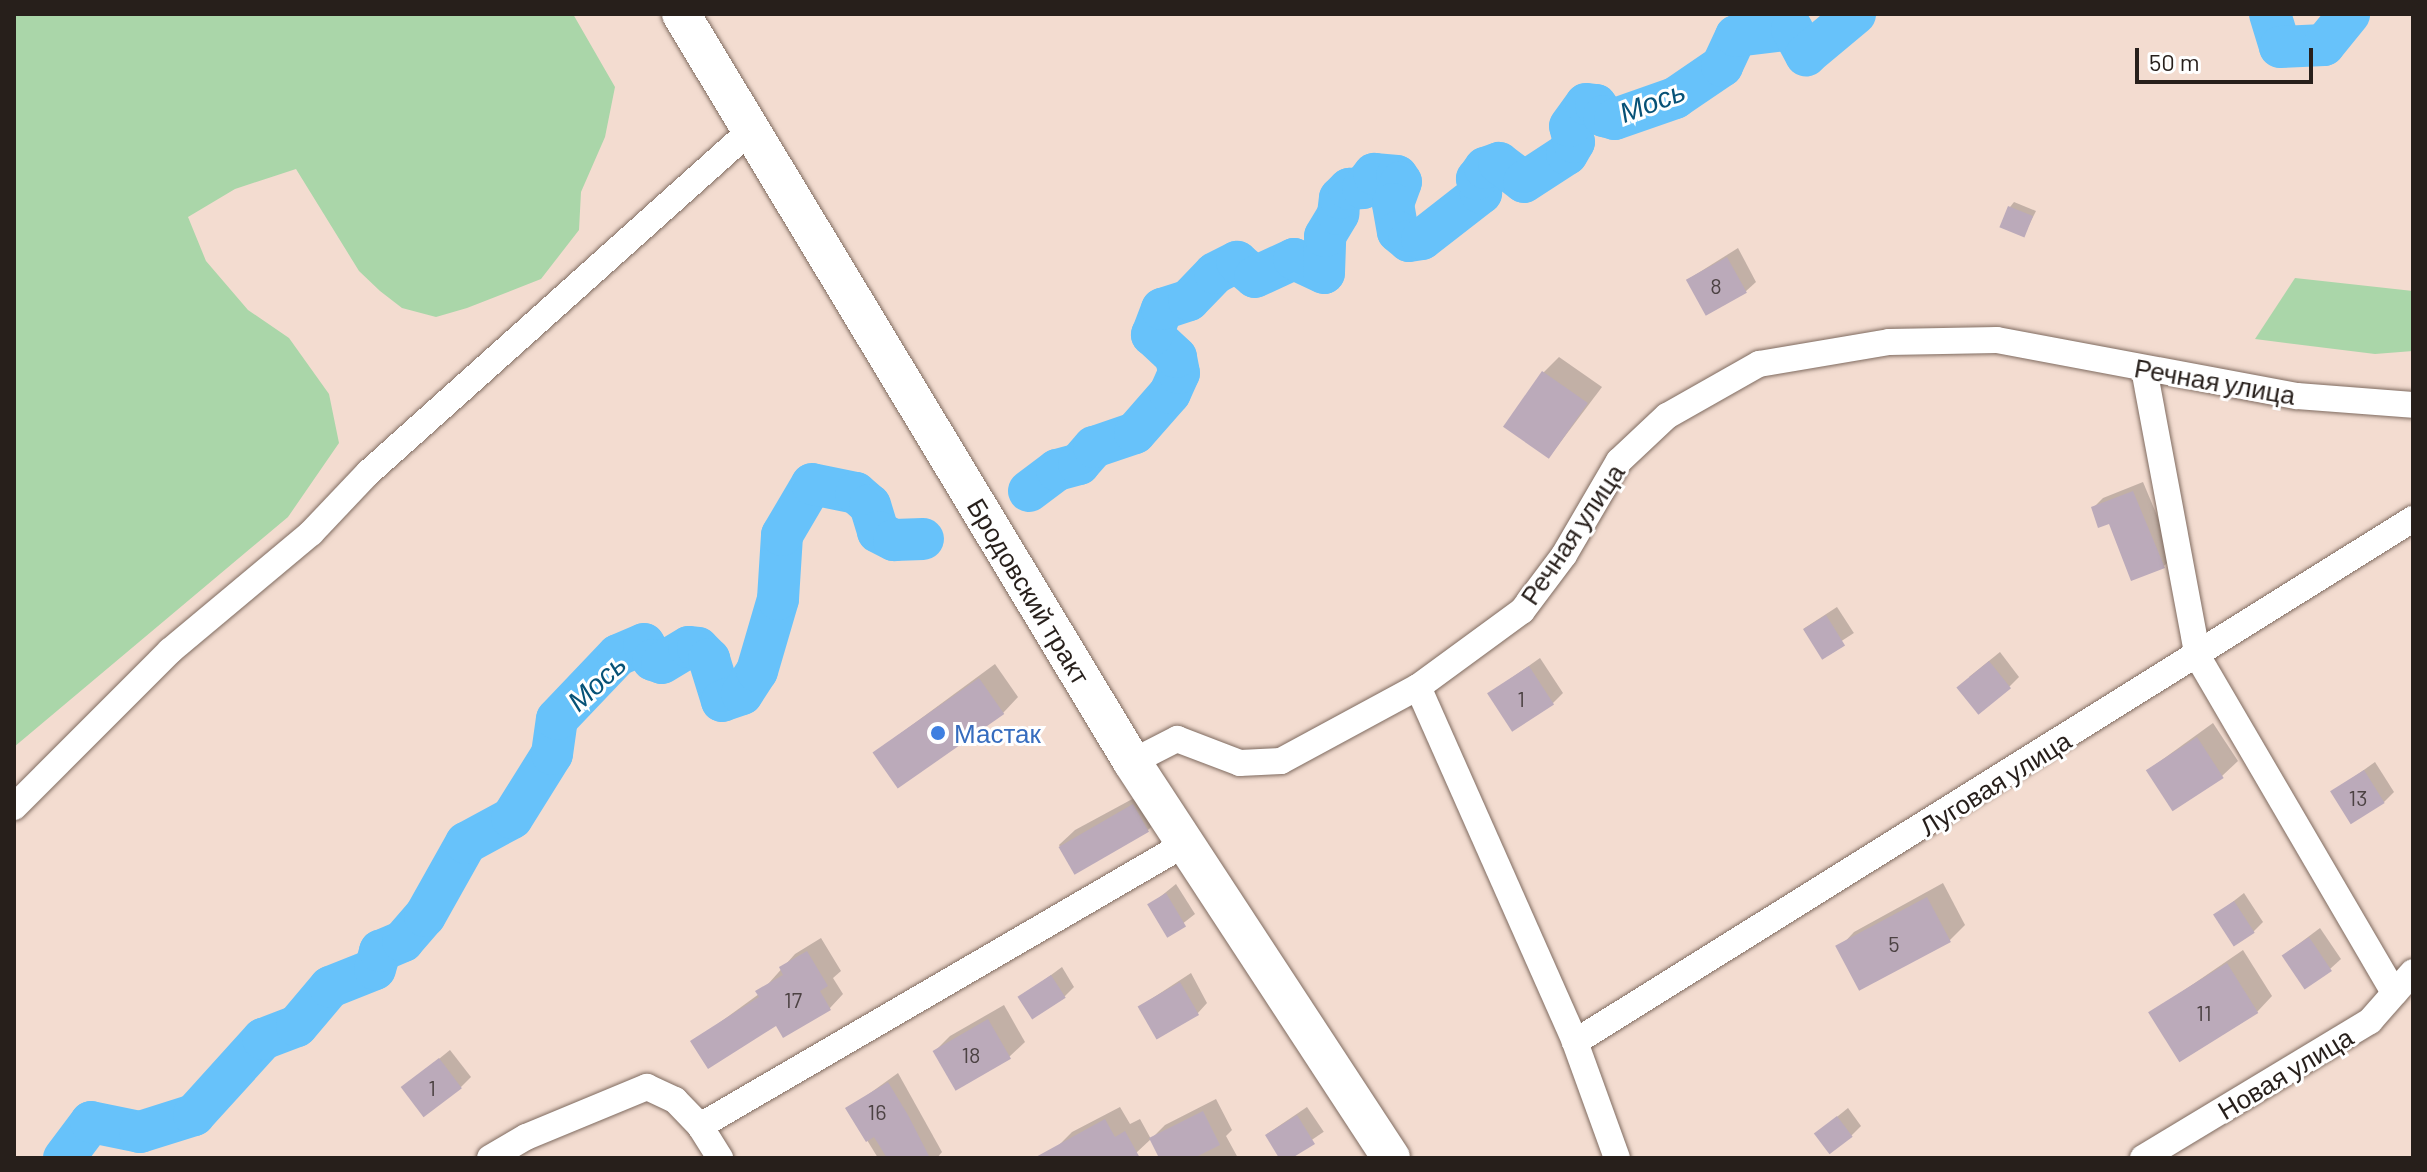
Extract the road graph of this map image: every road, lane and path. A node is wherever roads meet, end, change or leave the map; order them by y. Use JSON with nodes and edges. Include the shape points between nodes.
{"nodes":[{"id":1,"x":681,"y":14,"type":"edge"},
{"id":2,"x":751,"y":130,"type":"junction"},
{"id":3,"x":2144,"y":369,"type":"junction"},
{"id":4,"x":2413,"y":405,"type":"edge"},
{"id":5,"x":2413,"y":519,"type":"edge"},
{"id":6,"x":2198,"y":657,"type":"junction"},
{"id":7,"x":1418,"y":687,"type":"junction"},
{"id":8,"x":1132,"y":762,"type":"junction"},
{"id":9,"x":14,"y":807,"type":"edge"},
{"id":10,"x":1183,"y":845,"type":"junction"},
{"id":11,"x":2413,"y":972,"type":"edge"},
{"id":12,"x":2394,"y":993,"type":"junction"},
{"id":13,"x":1575,"y":1042,"type":"junction"},
{"id":14,"x":700,"y":1126,"type":"junction"},
{"id":15,"x":490,"y":1158,"type":"edge"},
{"id":16,"x":720,"y":1158,"type":"edge"},
{"id":17,"x":1391,"y":1158,"type":"edge"},
{"id":18,"x":1617,"y":1158,"type":"edge"},
{"id":19,"x":2143,"y":1158,"type":"edge"}],
"edges":[{"from":1,"to":2,"type":"main road","name":"Бродовский тракт"},
{"from":2,"to":8,"type":"main road","name":"Бродовский тракт"},
{"from":2,"to":9,"type":"street","via":[[368,473],[311,533],[170,651]]},
{"from":3,"to":4,"type":"street","name":"Речная улица","via":[[2297,396]]},
{"from":3,"to":6,"type":"street"},
{"from":3,"to":7,"type":"street","name":"Речная улица","via":[[1997,340],[1889,342],[1759,364],[1667,416],[1619,461],[1564,555],[1522,611]]},
{"from":5,"to":6,"type":"street","name":"Луговая улица"},
{"from":6,"to":12,"type":"street"},
{"from":6,"to":13,"type":"street","name":"Луговая улица"},
{"from":7,"to":8,"type":"street","name":"Речная улица","via":[[1281,761],[1240,763],[1177,739]]},
{"from":7,"to":13,"type":"street"},
{"from":8,"to":10,"type":"main road","name":"Бродовский тракт"},
{"from":10,"to":14,"type":"street"},
{"from":10,"to":17,"type":"main road","name":"Бродовский тракт"},
{"from":11,"to":12,"type":"street","name":"Новая улица"},
{"from":12,"to":19,"type":"street","name":"Новая улица","via":[[2370,1021]]},
{"from":13,"to":18,"type":"street"},
{"from":14,"to":15,"type":"street","via":[[675,1100],[647,1087],[526,1137]]},
{"from":14,"to":16,"type":"street"}]}
